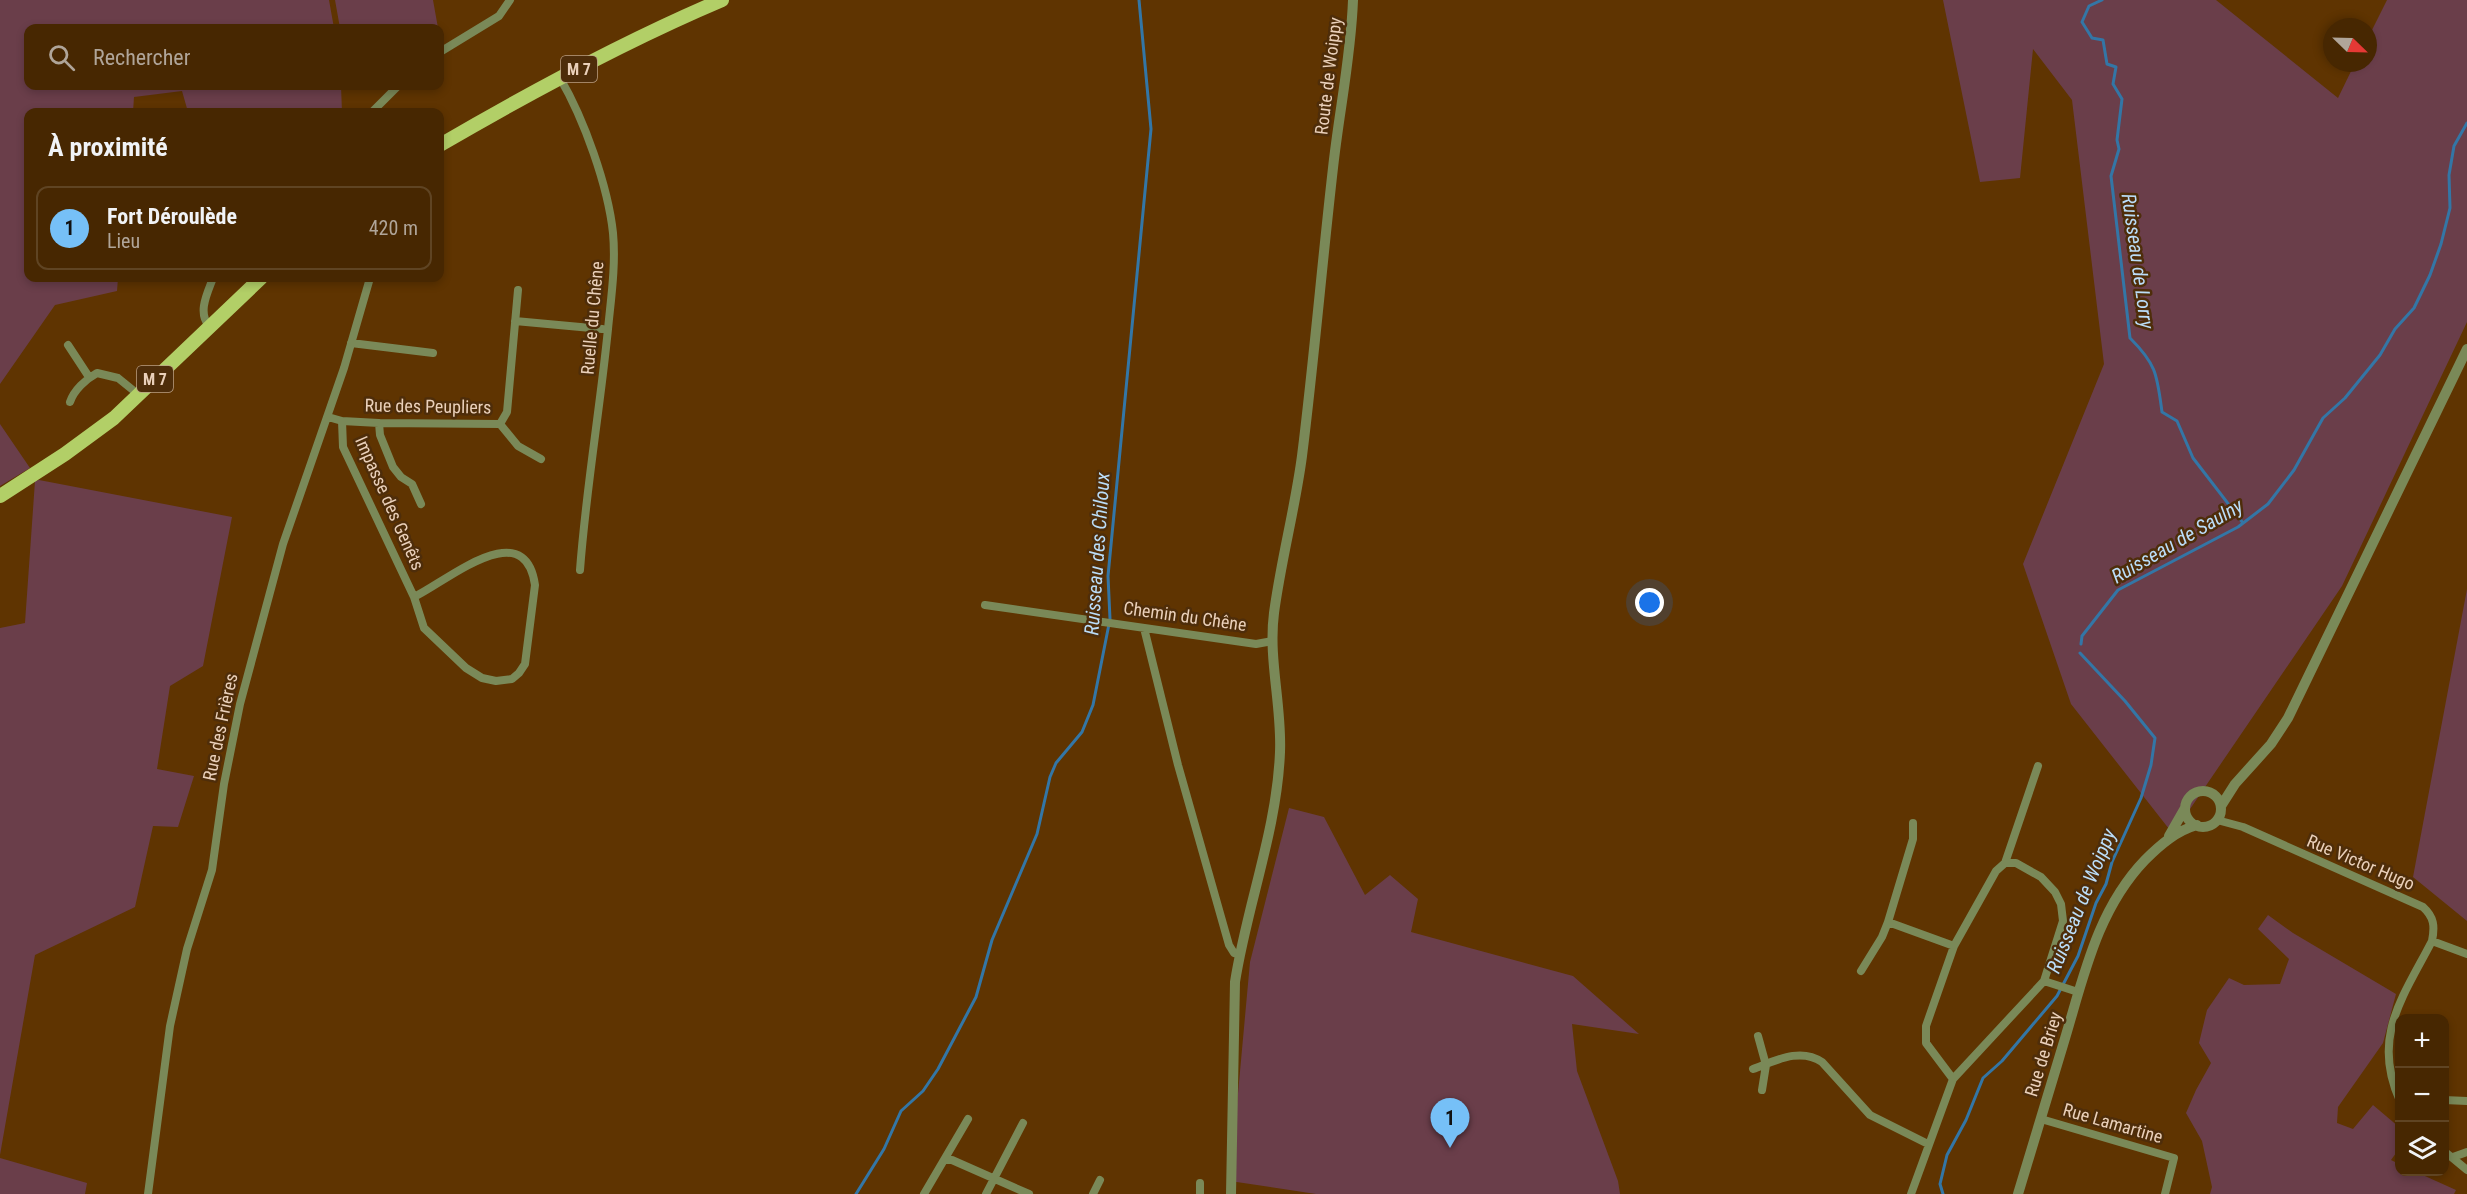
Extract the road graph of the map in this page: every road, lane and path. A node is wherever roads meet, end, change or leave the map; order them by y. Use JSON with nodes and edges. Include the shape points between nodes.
{"nodes":[{"id":1,"x":510,"y":0,"type":"edge"},
{"id":2,"x":722,"y":0,"type":"edge"},
{"id":3,"x":1353,"y":0,"type":"edge"},
{"id":4,"x":444,"y":50,"type":"edge"},
{"id":5,"x":560,"y":78,"type":"junction"},
{"id":6,"x":394,"y":90,"type":"edge"},
{"id":7,"x":376,"y":108,"type":"edge"},
{"id":8,"x":444,"y":143,"type":"edge"},
{"id":9,"x":212,"y":282,"type":"edge"},
{"id":10,"x":257,"y":282,"type":"edge"},
{"id":11,"x":369,"y":282,"type":"edge"},
{"id":12,"x":518,"y":290,"type":"dead end"},
{"id":13,"x":515,"y":321,"type":"junction"},
{"id":14,"x":209,"y":326,"type":"junction"},
{"id":15,"x":602,"y":329,"type":"dead end"},
{"id":16,"x":351,"y":343,"type":"junction"},
{"id":17,"x":68,"y":345,"type":"dead end"},
{"id":18,"x":2467,"y":349,"type":"edge"},
{"id":19,"x":433,"y":353,"type":"dead end"},
{"id":20,"x":89,"y":377,"type":"junction"},
{"id":21,"x":139,"y":395,"type":"junction"},
{"id":22,"x":70,"y":402,"type":"dead end"},
{"id":23,"x":328,"y":417,"type":"junction"},
{"id":24,"x":342,"y":421,"type":"junction"},
{"id":25,"x":379,"y":423,"type":"junction"},
{"id":26,"x":500,"y":424,"type":"junction"},
{"id":27,"x":541,"y":459,"type":"dead end"},
{"id":28,"x":0,"y":496,"type":"edge"},
{"id":29,"x":421,"y":504,"type":"dead end"},
{"id":30,"x":580,"y":570,"type":"dead end"},
{"id":31,"x":414,"y":597,"type":"junction"},
{"id":32,"x":985,"y":605,"type":"dead end"},
{"id":33,"x":1144,"y":628,"type":"junction"},
{"id":34,"x":1273,"y":641,"type":"junction"},
{"id":35,"x":2038,"y":766,"type":"dead end"},
{"id":36,"x":2235,"y":784,"type":"junction"},
{"id":37,"x":2210,"y":792,"type":"junction"},
{"id":38,"x":2221,"y":806,"type":"junction"},
{"id":39,"x":2186,"y":808,"type":"junction"},
{"id":40,"x":2217,"y":820,"type":"junction"},
{"id":41,"x":1913,"y":823,"type":"dead end"},
{"id":42,"x":2197,"y":825,"type":"junction"},
{"id":43,"x":2166,"y":840,"type":"junction"},
{"id":44,"x":2005,"y":863,"type":"junction"},
{"id":45,"x":1888,"y":922,"type":"junction"},
{"id":46,"x":2432,"y":941,"type":"junction"},
{"id":47,"x":1954,"y":946,"type":"junction"},
{"id":48,"x":1239,"y":954,"type":"junction"},
{"id":49,"x":2467,"y":954,"type":"edge"},
{"id":50,"x":1862,"y":971,"type":"dead end"},
{"id":51,"x":2043,"y":981,"type":"junction"},
{"id":52,"x":2075,"y":991,"type":"junction"},
{"id":53,"x":1758,"y":1036,"type":"dead end"},
{"id":54,"x":1766,"y":1065,"type":"junction"},
{"id":55,"x":1753,"y":1069,"type":"dead end"},
{"id":56,"x":1953,"y":1078,"type":"junction"},
{"id":57,"x":2395,"y":1089,"type":"edge"},
{"id":58,"x":1762,"y":1090,"type":"dead end"},
{"id":59,"x":2449,"y":1100,"type":"edge"},
{"id":60,"x":2467,"y":1101,"type":"edge"},
{"id":61,"x":968,"y":1119,"type":"dead end"},
{"id":62,"x":2041,"y":1119,"type":"junction"},
{"id":63,"x":1023,"y":1123,"type":"dead end"},
{"id":64,"x":1928,"y":1144,"type":"junction"},
{"id":65,"x":2467,"y":1152,"type":"edge"},
{"id":66,"x":2449,"y":1154,"type":"edge"},
{"id":67,"x":2452,"y":1157,"type":"junction"},
{"id":68,"x":945,"y":1160,"type":"junction"},
{"id":69,"x":2467,"y":1170,"type":"edge"},
{"id":70,"x":994,"y":1179,"type":"junction"},
{"id":71,"x":1101,"y":1180,"type":"dead end"},
{"id":72,"x":1230,"y":1181,"type":"junction"},
{"id":73,"x":1200,"y":1183,"type":"dead end"},
{"id":74,"x":148,"y":1194,"type":"edge"},
{"id":75,"x":924,"y":1194,"type":"edge"},
{"id":76,"x":986,"y":1194,"type":"edge"},
{"id":77,"x":1029,"y":1194,"type":"edge"},
{"id":78,"x":1093,"y":1194,"type":"edge"},
{"id":79,"x":1200,"y":1194,"type":"edge"},
{"id":80,"x":1224,"y":1194,"type":"edge"},
{"id":81,"x":1231,"y":1194,"type":"edge"},
{"id":82,"x":1911,"y":1194,"type":"edge"},
{"id":83,"x":2018,"y":1194,"type":"edge"},
{"id":84,"x":2165,"y":1194,"type":"edge"}],
"edges":[{"from":1,"to":4,"type":"street","via":[[499,16]]},
{"from":2,"to":5,"type":"main road","number":"M 7","via":[[669,22]]},
{"from":3,"to":34,"type":"street","name":"Route de Woippy","via":[[1302,454],[1279,580]]},
{"from":5,"to":8,"type":"main road","number":"M 7"},
{"from":5,"to":30,"type":"street","name":"Ruelle du Chêne","via":[[598,170],[608,205],[614,257]]},
{"from":6,"to":7,"type":"street"},
{"from":9,"to":14,"type":"street","via":[[203,310]]},
{"from":10,"to":14,"type":"main road","number":"M 7"},
{"from":11,"to":16,"type":"street","name":"Rue des Frières"},
{"from":12,"to":13,"type":"street","name":"Rue des Peupliers"},
{"from":13,"to":15,"type":"street"},
{"from":13,"to":26,"type":"street","name":"Rue des Peupliers","via":[[507,412]]},
{"from":14,"to":21,"type":"main road","number":"M 7"},
{"from":16,"to":19,"type":"street"},
{"from":16,"to":23,"type":"street","name":"Rue des Frières"},
{"from":17,"to":20,"type":"street"},
{"from":18,"to":36,"type":"street","via":[[2288,718]]},
{"from":20,"to":21,"type":"street","via":[[107,374],[128,384]]},
{"from":20,"to":22,"type":"street"},
{"from":21,"to":28,"type":"main road","number":"M 7","via":[[90,436]]},
{"from":23,"to":24,"type":"street","name":"Rue des Peupliers"},
{"from":23,"to":74,"type":"street","name":"Rue des Frières","via":[[283,544],[240,704],[212,870],[187,949],[170,1026]]},
{"from":24,"to":25,"type":"street","name":"Rue des Peupliers"},
{"from":24,"to":31,"type":"street","name":"Impasse des Genêts","via":[[343,447]]},
{"from":25,"to":26,"type":"street","name":"Rue des Peupliers"},
{"from":25,"to":29,"type":"street","via":[[393,467],[412,484]]},
{"from":26,"to":27,"type":"street","via":[[518,446]]},
{"from":31,"to":31,"type":"street","name":"Impasse des Genêts","via":[[424,628],[482,678],[512,679],[525,664],[535,585],[534,574],[523,558],[507,553],[486,556]]},
{"from":32,"to":33,"type":"street","name":"Chemin du Chêne"},
{"from":33,"to":34,"type":"street","name":"Chemin du Chêne","via":[[1256,644]]},
{"from":33,"to":48,"type":"street","via":[[1229,945]]},
{"from":34,"to":48,"type":"street","name":"Route de Woippy","via":[[1280,720],[1279,765],[1262,863]]},
{"from":35,"to":44,"type":"street"},
{"from":36,"to":37,"type":"street"},
{"from":36,"to":38,"type":"street"},
{"from":37,"to":38,"type":"street"},
{"from":37,"to":39,"type":"street","via":[[2194,794]]},
{"from":38,"to":40,"type":"street"},
{"from":39,"to":42,"type":"street","via":[[2188,819]]},
{"from":39,"to":43,"type":"street","name":"Rue de Briey"},
{"from":40,"to":42,"type":"street","via":[[2208,826]]},
{"from":40,"to":46,"type":"street","name":"Rue Victor Hugo","via":[[2243,827],[2423,907],[2434,924]]},
{"from":41,"to":45,"type":"street"},
{"from":42,"to":43,"type":"street","name":"Rue de Briey"},
{"from":43,"to":52,"type":"street","name":"Rue de Briey","via":[[2134,870],[2109,909]]},
{"from":44,"to":47,"type":"street","via":[[1996,871]]},
{"from":44,"to":51,"type":"street","via":[[2016,863],[2041,877],[2061,903],[2063,921]]},
{"from":45,"to":47,"type":"street"},
{"from":45,"to":50,"type":"street"},
{"from":46,"to":49,"type":"street"},
{"from":46,"to":57,"type":"street","via":[[2389,1030],[2387,1054]]},
{"from":47,"to":56,"type":"street","via":[[1924,1033],[1929,1049]]},
{"from":48,"to":72,"type":"street","name":"Route de Woippy"},
{"from":51,"to":52,"type":"street"},
{"from":51,"to":56,"type":"street"},
{"from":52,"to":62,"type":"street","name":"Rue de Briey"},
{"from":53,"to":54,"type":"street"},
{"from":54,"to":55,"type":"street"},
{"from":54,"to":58,"type":"street"},
{"from":54,"to":64,"type":"street","via":[[1794,1055],[1815,1057],[1870,1115]]},
{"from":56,"to":64,"type":"street"},
{"from":59,"to":60,"type":"street"},
{"from":61,"to":68,"type":"street"},
{"from":62,"to":83,"type":"street","name":"Rue de Briey"},
{"from":62,"to":84,"type":"street","name":"Rue Lamartine","via":[[2174,1158]]},
{"from":63,"to":70,"type":"street"},
{"from":64,"to":82,"type":"street"},
{"from":65,"to":67,"type":"street"},
{"from":66,"to":67,"type":"street"},
{"from":67,"to":69,"type":"street"},
{"from":68,"to":70,"type":"street"},
{"from":68,"to":75,"type":"street"},
{"from":70,"to":76,"type":"street"},
{"from":70,"to":77,"type":"street"},
{"from":71,"to":78,"type":"street"},
{"from":72,"to":80,"type":"street"},
{"from":72,"to":81,"type":"street","name":"Route de Woippy"},
{"from":73,"to":79,"type":"street"}]}
